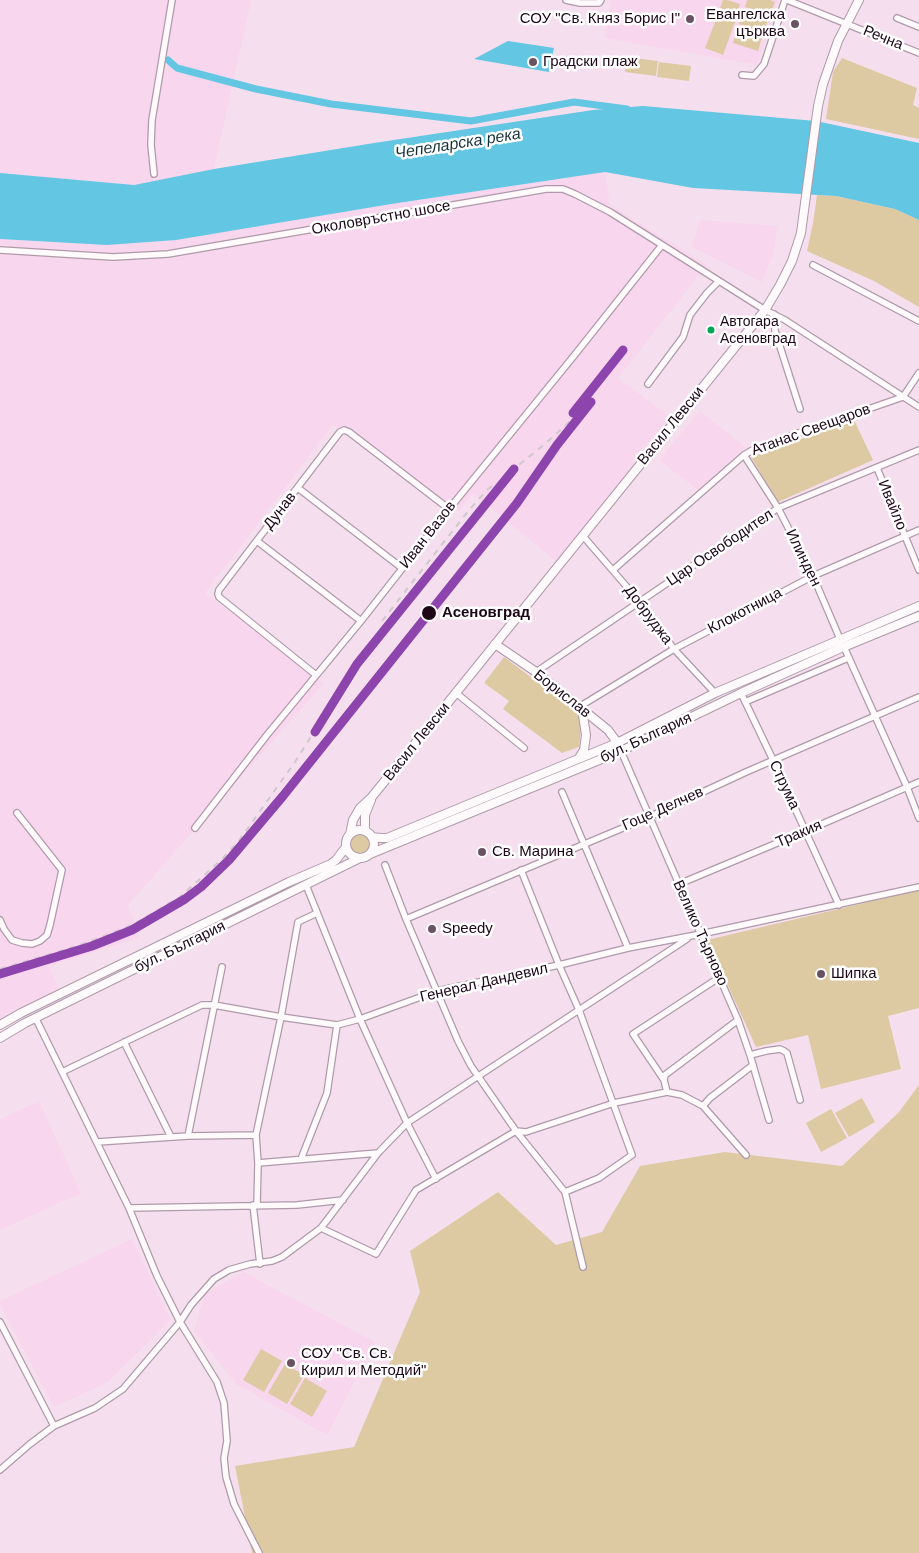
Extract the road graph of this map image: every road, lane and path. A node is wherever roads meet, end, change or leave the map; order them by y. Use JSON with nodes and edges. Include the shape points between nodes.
{"nodes":[{"id":1,"x":172,"y":0,"type":"edge"},
{"id":2,"x":566,"y":0,"type":"edge"},
{"id":3,"x":601,"y":0,"type":"edge"},
{"id":4,"x":786,"y":0,"type":"edge"},
{"id":5,"x":858,"y":0,"type":"edge"},
{"id":6,"x":897,"y":18,"type":"dead end"},
{"id":7,"x":846,"y":24,"type":"junction"},
{"id":8,"x":919,"y":27,"type":"edge"},
{"id":9,"x":919,"y":53,"type":"edge"},
{"id":10,"x":742,"y":75,"type":"dead end"},
{"id":11,"x":154,"y":174,"type":"dead end"},
{"id":12,"x":662,"y":245,"type":"junction"},
{"id":13,"x":0,"y":250,"type":"edge"},
{"id":14,"x":813,"y":265,"type":"dead end"},
{"id":15,"x":719,"y":281,"type":"junction"},
{"id":16,"x":765,"y":310,"type":"junction"},
{"id":17,"x":774,"y":314,"type":"junction"},
{"id":18,"x":919,"y":322,"type":"edge"},
{"id":19,"x":919,"y":373,"type":"edge"},
{"id":20,"x":648,"y":384,"type":"dead end"},
{"id":21,"x":903,"y":397,"type":"junction"},
{"id":22,"x":919,"y":407,"type":"edge"},
{"id":23,"x":800,"y":409,"type":"dead end"},
{"id":24,"x":919,"y":450,"type":"edge"},
{"id":25,"x":744,"y":455,"type":"junction"},
{"id":26,"x":877,"y":468,"type":"junction"},
{"id":27,"x":298,"y":488,"type":"junction"},
{"id":28,"x":778,"y":508,"type":"junction"},
{"id":29,"x":448,"y":509,"type":"junction"},
{"id":30,"x":919,"y":530,"type":"edge"},
{"id":31,"x":582,"y":536,"type":"junction"},
{"id":32,"x":905,"y":536,"type":"junction"},
{"id":33,"x":257,"y":541,"type":"junction"},
{"id":34,"x":402,"y":568,"type":"junction"},
{"id":35,"x":613,"y":570,"type":"junction"},
{"id":36,"x":919,"y":570,"type":"edge"},
{"id":37,"x":813,"y":576,"type":"junction"},
{"id":38,"x":640,"y":602,"type":"junction"},
{"id":39,"x":919,"y":606,"type":"edge"},
{"id":40,"x":919,"y":616,"type":"edge"},
{"id":41,"x":361,"y":620,"type":"junction"},
{"id":42,"x":840,"y":639,"type":"junction"},
{"id":43,"x":495,"y":644,"type":"junction"},
{"id":44,"x":844,"y":647,"type":"junction"},
{"id":45,"x":674,"y":649,"type":"junction"},
{"id":46,"x":848,"y":658,"type":"junction"},
{"id":47,"x":536,"y":672,"type":"junction"},
{"id":48,"x":316,"y":675,"type":"junction"},
{"id":49,"x":456,"y":693,"type":"junction"},
{"id":50,"x":740,"y":693,"type":"junction"},
{"id":51,"x":715,"y":694,"type":"junction"},
{"id":52,"x":919,"y":697,"type":"edge"},
{"id":53,"x":745,"y":702,"type":"junction"},
{"id":54,"x":581,"y":708,"type":"junction"},
{"id":55,"x":875,"y":716,"type":"junction"},
{"id":56,"x":618,"y":743,"type":"junction"},
{"id":57,"x":524,"y":748,"type":"dead end"},
{"id":58,"x":621,"y":751,"type":"junction"},
{"id":59,"x":579,"y":758,"type":"junction"},
{"id":60,"x":773,"y":760,"type":"junction"},
{"id":61,"x":919,"y":782,"type":"edge"},
{"id":62,"x":907,"y":787,"type":"junction"},
{"id":63,"x":562,"y":792,"type":"dead end"},
{"id":64,"x":371,"y":798,"type":"junction"},
{"id":65,"x":17,"y":813,"type":"dead end"},
{"id":66,"x":649,"y":817,"type":"junction"},
{"id":67,"x":919,"y":818,"type":"edge"},
{"id":68,"x":196,"y":828,"type":"dead end"},
{"id":69,"x":806,"y":831,"type":"junction"},
{"id":70,"x":350,"y":834,"type":"junction"},
{"id":71,"x":368,"y":834,"type":"junction"},
{"id":72,"x":584,"y":843,"type":"junction"},
{"id":73,"x":346,"y":847,"type":"junction"},
{"id":74,"x":370,"y":854,"type":"junction"},
{"id":75,"x":360,"y":858,"type":"junction"},
{"id":76,"x":386,"y":865,"type":"dead end"},
{"id":77,"x":521,"y":870,"type":"junction"},
{"id":78,"x":679,"y":884,"type":"junction"},
{"id":79,"x":306,"y":885,"type":"junction"},
{"id":80,"x":919,"y":887,"type":"edge"},
{"id":81,"x":839,"y":905,"type":"junction"},
{"id":82,"x":317,"y":913,"type":"junction"},
{"id":83,"x":406,"y":919,"type":"junction"},
{"id":84,"x":0,"y":920,"type":"edge"},
{"id":85,"x":700,"y":934,"type":"junction"},
{"id":86,"x":691,"y":936,"type":"junction"},
{"id":87,"x":654,"y":943,"type":"junction"},
{"id":88,"x":628,"y":948,"type":"junction"},
{"id":89,"x":658,"y":958,"type":"junction"},
{"id":90,"x":559,"y":965,"type":"junction"},
{"id":91,"x":222,"y":967,"type":"dead end"},
{"id":92,"x":720,"y":977,"type":"junction"},
{"id":93,"x":437,"y":992,"type":"junction"},
{"id":94,"x":214,"y":1005,"type":"junction"},
{"id":95,"x":579,"y":1010,"type":"junction"},
{"id":96,"x":36,"y":1018,"type":"junction"},
{"id":97,"x":281,"y":1018,"type":"junction"},
{"id":98,"x":360,"y":1019,"type":"junction"},
{"id":99,"x":738,"y":1020,"type":"junction"},
{"id":100,"x":0,"y":1024,"type":"edge"},
{"id":101,"x":337,"y":1026,"type":"junction"},
{"id":102,"x":0,"y":1038,"type":"edge"},
{"id":103,"x":124,"y":1042,"type":"junction"},
{"id":104,"x":750,"y":1055,"type":"junction"},
{"id":105,"x":753,"y":1065,"type":"junction"},
{"id":106,"x":62,"y":1072,"type":"junction"},
{"id":107,"x":478,"y":1076,"type":"junction"},
{"id":108,"x":664,"y":1080,"type":"junction"},
{"id":109,"x":666,"y":1092,"type":"junction"},
{"id":110,"x":800,"y":1100,"type":"dead end"},
{"id":111,"x":614,"y":1103,"type":"junction"},
{"id":112,"x":702,"y":1106,"type":"junction"},
{"id":113,"x":768,"y":1120,"type":"dead end"},
{"id":114,"x":407,"y":1123,"type":"junction"},
{"id":115,"x":516,"y":1131,"type":"junction"},
{"id":116,"x":256,"y":1134,"type":"junction"},
{"id":117,"x":188,"y":1136,"type":"junction"},
{"id":118,"x":171,"y":1137,"type":"junction"},
{"id":119,"x":97,"y":1142,"type":"junction"},
{"id":120,"x":378,"y":1153,"type":"junction"},
{"id":121,"x":746,"y":1155,"type":"dead end"},
{"id":122,"x":301,"y":1160,"type":"junction"},
{"id":123,"x":258,"y":1163,"type":"junction"},
{"id":124,"x":436,"y":1179,"type":"junction"},
{"id":125,"x":565,"y":1192,"type":"junction"},
{"id":126,"x":343,"y":1200,"type":"junction"},
{"id":127,"x":255,"y":1205,"type":"junction"},
{"id":128,"x":129,"y":1208,"type":"junction"},
{"id":129,"x":321,"y":1228,"type":"junction"},
{"id":130,"x":260,"y":1264,"type":"junction"},
{"id":131,"x":584,"y":1267,"type":"dead end"},
{"id":132,"x":0,"y":1322,"type":"edge"},
{"id":133,"x":180,"y":1322,"type":"junction"},
{"id":134,"x":54,"y":1426,"type":"junction"},
{"id":135,"x":0,"y":1470,"type":"edge"},
{"id":136,"x":259,"y":1553,"type":"edge"}],
"edges":[{"from":1,"to":11,"type":"street","via":[[152,120]]},
{"from":2,"to":3,"type":"street","via":[[599,3]]},
{"from":4,"to":7,"type":"street","name":"Речна"},
{"from":4,"to":10,"type":"street","via":[[764,64],[754,76]]},
{"from":5,"to":7,"type":"main road","name":"Васил Левски"},
{"from":6,"to":8,"type":"street"},
{"from":7,"to":9,"type":"street","name":"Речна"},
{"from":7,"to":16,"type":"main road","name":"Васил Левски","via":[[823,84],[797,247]]},
{"from":12,"to":13,"type":"street","name":"Околовръстно шосе","via":[[575,194],[563,189],[546,189],[168,254],[113,258]]},
{"from":12,"to":15,"type":"street","name":"Околовръстно шосе"},
{"from":12,"to":29,"type":"street","name":"Иван Вазов"},
{"from":14,"to":18,"type":"street"},
{"from":15,"to":16,"type":"street","name":"Околовръстно шосе"},
{"from":15,"to":20,"type":"street","via":[[690,315],[684,337]]},
{"from":16,"to":17,"type":"street","name":"Околовръстно шосе"},
{"from":16,"to":31,"type":"main road","name":"Васил Левски"},
{"from":17,"to":21,"type":"street","name":"Околовръстно шосе"},
{"from":17,"to":23,"type":"street","via":[[775,331]]},
{"from":19,"to":21,"type":"street"},
{"from":21,"to":22,"type":"street","name":"Околовръстно шосе"},
{"from":21,"to":25,"type":"street","name":"Атанас Свещаров","via":[[758,447]]},
{"from":24,"to":26,"type":"street","name":"Цар Освободител"},
{"from":25,"to":28,"type":"street","name":"Илинден"},
{"from":25,"to":35,"type":"street","name":"Атанас Свещаров"},
{"from":26,"to":28,"type":"street","name":"Цар Освободител"},
{"from":26,"to":32,"type":"street","name":"Ивайло"},
{"from":27,"to":29,"type":"street","name":"Дунав","via":[[344,430]]},
{"from":27,"to":33,"type":"street","name":"Дунав"},
{"from":27,"to":34,"type":"street"},
{"from":28,"to":37,"type":"street","name":"Илинден"},
{"from":28,"to":38,"type":"street","name":"Цар Освободител"},
{"from":29,"to":34,"type":"street","name":"Иван Вазов"},
{"from":30,"to":32,"type":"street","name":"Клокотница"},
{"from":31,"to":35,"type":"street","name":"Добруджа"},
{"from":31,"to":43,"type":"main road","name":"Васил Левски"},
{"from":32,"to":36,"type":"street","name":"Ивайло"},
{"from":32,"to":37,"type":"street","name":"Клокотница"},
{"from":33,"to":41,"type":"street"},
{"from":33,"to":48,"type":"street","name":"Дунав","via":[[219,590],[219,597]]},
{"from":34,"to":41,"type":"street","name":"Иван Вазов"},
{"from":35,"to":38,"type":"street","name":"Добруджа"},
{"from":37,"to":42,"type":"street","name":"Илинден"},
{"from":37,"to":45,"type":"street","name":"Клокотница"},
{"from":38,"to":45,"type":"street","name":"Добруджа"},
{"from":38,"to":47,"type":"street","name":"Цар Освободител"},
{"from":39,"to":42,"type":"main road","name":"бул. България"},
{"from":40,"to":44,"type":"main road","name":"бул. България"},
{"from":41,"to":48,"type":"street","name":"Иван Вазов"},
{"from":42,"to":51,"type":"main road","name":"бул. България"},
{"from":43,"to":47,"type":"main road","name":"Борислав"},
{"from":43,"to":49,"type":"main road","name":"Васил Левски"},
{"from":44,"to":46,"type":"street"},
{"from":44,"to":50,"type":"main road","name":"бул. България"},
{"from":45,"to":51,"type":"street","name":"Добруджа"},
{"from":45,"to":54,"type":"street","name":"Клокотница"},
{"from":46,"to":53,"type":"street"},
{"from":46,"to":55,"type":"street"},
{"from":47,"to":54,"type":"main road","name":"Борислав"},
{"from":48,"to":68,"type":"street","name":"Иван Вазов"},
{"from":49,"to":57,"type":"street"},
{"from":49,"to":64,"type":"main road","name":"Васил Левски"},
{"from":50,"to":53,"type":"street","name":"Струма"},
{"from":50,"to":58,"type":"main road","name":"бул. България"},
{"from":51,"to":56,"type":"main road","name":"бул. България"},
{"from":52,"to":55,"type":"street","name":"Гоце Делчев"},
{"from":53,"to":60,"type":"street","name":"Струма"},
{"from":54,"to":56,"type":"main road","name":"Борислав","via":[[608,730]]},
{"from":54,"to":59,"type":"main road","via":[[586,735]]},
{"from":55,"to":60,"type":"street","name":"Гоце Делчев"},
{"from":55,"to":62,"type":"street"},
{"from":56,"to":58,"type":"main road","name":"Борислав"},
{"from":56,"to":59,"type":"main road","name":"бул. България"},
{"from":58,"to":66,"type":"street","name":"Велико Търново"},
{"from":58,"to":74,"type":"main road","name":"бул. България"},
{"from":59,"to":71,"type":"main road","name":"бул. България","via":[[386,838]]},
{"from":60,"to":66,"type":"street","name":"Гоце Делчев"},
{"from":60,"to":69,"type":"street","name":"Струма"},
{"from":61,"to":62,"type":"street","name":"Тракия"},
{"from":62,"to":67,"type":"street"},
{"from":62,"to":69,"type":"street","name":"Тракия"},
{"from":63,"to":72,"type":"street"},
{"from":64,"to":70,"type":"main road","name":"Васил Левски","via":[[356,814]]},
{"from":64,"to":71,"type":"main road","name":"Васил Левски","via":[[365,815]]},
{"from":65,"to":84,"type":"street","via":[[62,870],[47,935],[40,941],[32,944],[12,940]]},
{"from":66,"to":72,"type":"street","name":"Гоце Делчев"},
{"from":66,"to":78,"type":"street","name":"Велико Търново"},
{"from":69,"to":78,"type":"street","name":"Тракия"},
{"from":69,"to":81,"type":"street","name":"Струма"},
{"from":70,"to":71,"type":"main road","via":[[357,830]]},
{"from":70,"to":73,"type":"main road"},
{"from":71,"to":74,"type":"main road","via":[[374,847]]},
{"from":72,"to":77,"type":"street","name":"Гоце Делчев"},
{"from":72,"to":88,"type":"street"},
{"from":73,"to":75,"type":"main road","via":[[351,855]]},
{"from":73,"to":100,"type":"main road","name":"бул. България","via":[[331,864]]},
{"from":74,"to":75,"type":"main road"},
{"from":75,"to":79,"type":"main road","name":"бул. България"},
{"from":76,"to":83,"type":"street"},
{"from":77,"to":83,"type":"street","name":"Гоце Делчев"},
{"from":77,"to":90,"type":"street"},
{"from":78,"to":85,"type":"street","name":"Велико Търново"},
{"from":79,"to":82,"type":"street"},
{"from":79,"to":96,"type":"main road","name":"бул. България"},
{"from":80,"to":81,"type":"street","name":"Генерал Дандевил"},
{"from":81,"to":85,"type":"street","name":"Генерал Дандевил"},
{"from":82,"to":97,"type":"street","via":[[298,922]]},
{"from":82,"to":98,"type":"street"},
{"from":83,"to":93,"type":"street"},
{"from":85,"to":86,"type":"street","name":"Генерал Дандевил"},
{"from":85,"to":92,"type":"street","name":"Велико Търново"},
{"from":86,"to":87,"type":"street","name":"Генерал Дандевил"},
{"from":86,"to":89,"type":"street"},
{"from":87,"to":88,"type":"street","name":"Генерал Дандевил"},
{"from":87,"to":89,"type":"street","via":[[660,947]]},
{"from":88,"to":90,"type":"street","name":"Генерал Дандевил"},
{"from":89,"to":95,"type":"street"},
{"from":90,"to":93,"type":"street","name":"Генерал Дандевил"},
{"from":90,"to":95,"type":"street"},
{"from":91,"to":94,"type":"street"},
{"from":92,"to":99,"type":"street","name":"Велико Търново"},
{"from":92,"to":108,"type":"street","via":[[633,1034]]},
{"from":93,"to":98,"type":"street","name":"Генерал Дандевил"},
{"from":93,"to":107,"type":"street","via":[[458,1041]]},
{"from":94,"to":97,"type":"street","name":"Генерал Дандевил"},
{"from":94,"to":103,"type":"street","name":"Генерал Дандевил","via":[[202,1005]]},
{"from":94,"to":117,"type":"street"},
{"from":95,"to":107,"type":"street"},
{"from":95,"to":111,"type":"street"},
{"from":96,"to":102,"type":"main road","name":"бул. България"},
{"from":96,"to":106,"type":"street"},
{"from":97,"to":101,"type":"street","name":"Генерал Дандевил"},
{"from":97,"to":116,"type":"street"},
{"from":98,"to":101,"type":"street","name":"Генерал Дандевил"},
{"from":98,"to":114,"type":"street"},
{"from":99,"to":104,"type":"street","name":"Велико Търново"},
{"from":99,"to":108,"type":"street","via":[[671,1069]]},
{"from":101,"to":122,"type":"street","via":[[326,1093]]},
{"from":103,"to":106,"type":"street","name":"Генерал Дандевил"},
{"from":103,"to":118,"type":"street"},
{"from":104,"to":105,"type":"street","name":"Велико Търново"},
{"from":104,"to":110,"type":"street","via":[[780,1049],[787,1053]]},
{"from":105,"to":112,"type":"street"},
{"from":105,"to":113,"type":"street","name":"Велико Търново"},
{"from":106,"to":119,"type":"street"},
{"from":107,"to":114,"type":"street"},
{"from":107,"to":115,"type":"street"},
{"from":108,"to":109,"type":"street"},
{"from":109,"to":111,"type":"street"},
{"from":109,"to":112,"type":"street","via":[[682,1095]]},
{"from":111,"to":115,"type":"street","via":[[526,1132]]},
{"from":111,"to":125,"type":"street","via":[[632,1154],[598,1178]]},
{"from":112,"to":121,"type":"street"},
{"from":114,"to":120,"type":"street"},
{"from":114,"to":124,"type":"street"},
{"from":115,"to":124,"type":"street"},
{"from":115,"to":125,"type":"street"},
{"from":116,"to":117,"type":"street"},
{"from":116,"to":123,"type":"street"},
{"from":117,"to":118,"type":"street"},
{"from":118,"to":119,"type":"street"},
{"from":119,"to":128,"type":"street"},
{"from":120,"to":122,"type":"street"},
{"from":120,"to":126,"type":"street"},
{"from":122,"to":123,"type":"street"},
{"from":123,"to":127,"type":"street"},
{"from":124,"to":129,"type":"street","via":[[416,1190],[376,1254]]},
{"from":125,"to":131,"type":"street"},
{"from":126,"to":127,"type":"street"},
{"from":126,"to":129,"type":"street"},
{"from":127,"to":128,"type":"street"},
{"from":127,"to":130,"type":"street"},
{"from":128,"to":133,"type":"street"},
{"from":129,"to":130,"type":"street","via":[[282,1257]]},
{"from":130,"to":133,"type":"street","via":[[229,1270],[214,1278]]},
{"from":132,"to":134,"type":"street"},
{"from":133,"to":134,"type":"street","via":[[123,1390],[95,1408]]},
{"from":133,"to":136,"type":"street","via":[[217,1382],[224,1403],[226,1477],[234,1504]]},
{"from":134,"to":135,"type":"street"}]}
